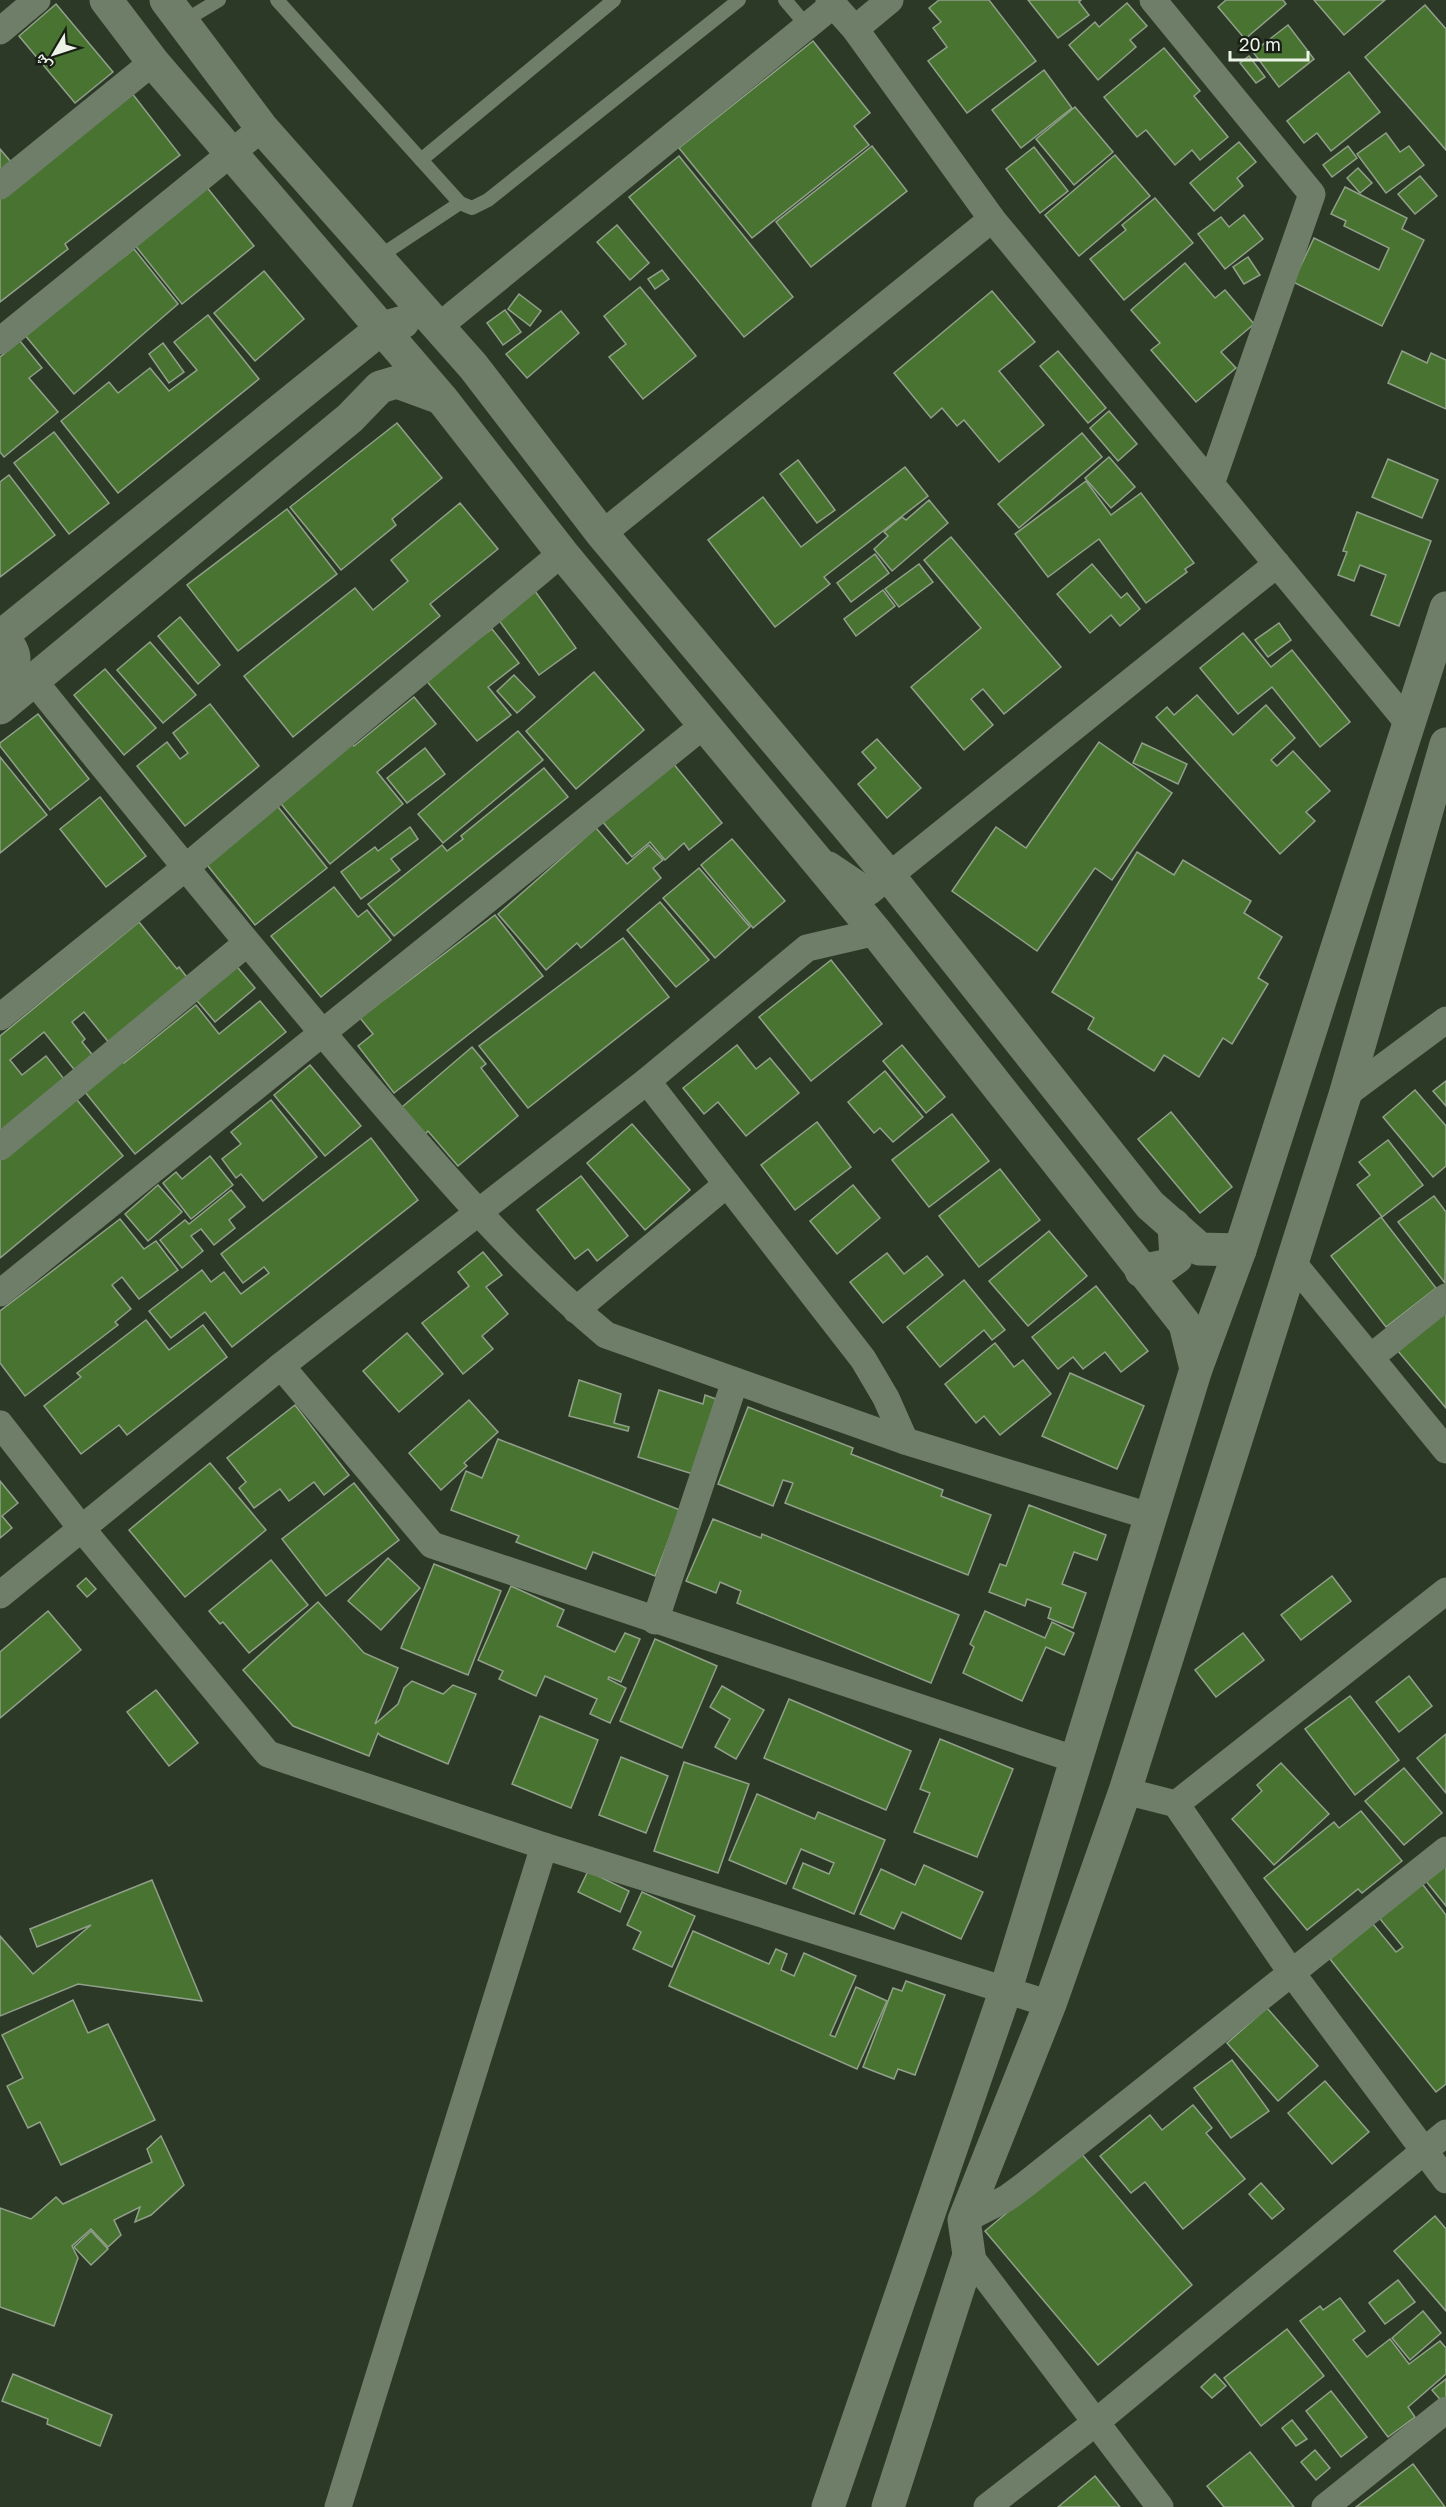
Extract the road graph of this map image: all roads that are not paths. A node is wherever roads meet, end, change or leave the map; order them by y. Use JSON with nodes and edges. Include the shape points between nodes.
{"nodes":[{"id":1,"x":37,"y":0,"type":"edge"},
{"id":2,"x":106,"y":0,"type":"edge"},
{"id":3,"x":219,"y":0,"type":"edge"},
{"id":4,"x":277,"y":0,"type":"edge"},
{"id":5,"x":614,"y":0,"type":"edge"},
{"id":6,"x":739,"y":0,"type":"edge"},
{"id":7,"x":785,"y":0,"type":"edge"},
{"id":8,"x":890,"y":0,"type":"edge"},
{"id":9,"x":1153,"y":0,"type":"edge"},
{"id":10,"x":831,"y":2,"type":"edge"},
{"id":11,"x":175,"y":10,"type":"edge"},
{"id":12,"x":807,"y":26,"type":"junction"},
{"id":13,"x":855,"y":29,"type":"junction"},
{"id":14,"x":0,"y":31,"type":"edge"},
{"id":15,"x":153,"y":62,"type":"junction"},
{"id":16,"x":262,"y":128,"type":"junction"},
{"id":17,"x":233,"y":154,"type":"junction"},
{"id":18,"x":421,"y":160,"type":"junction"},
{"id":19,"x":0,"y":186,"type":"edge"},
{"id":20,"x":460,"y":203,"type":"junction"},
{"id":21,"x":992,"y":219,"type":"junction"},
{"id":22,"x":376,"y":258,"type":"junction"},
{"id":23,"x":382,"y":328,"type":"junction"},
{"id":24,"x":437,"y":328,"type":"junction"},
{"id":25,"x":0,"y":341,"type":"edge"},
{"id":26,"x":473,"y":366,"type":"junction"},
{"id":27,"x":316,"y":380,"type":"junction"},
{"id":28,"x":442,"y":399,"type":"junction"},
{"id":29,"x":350,"y":418,"type":"junction"},
{"id":30,"x":1211,"y":484,"type":"junction"},
{"id":31,"x":602,"y":534,"type":"junction"},
{"id":32,"x":562,"y":553,"type":"junction"},
{"id":33,"x":1277,"y":564,"type":"junction"},
{"id":34,"x":1446,"y":608,"type":"edge"},
{"id":35,"x":0,"y":636,"type":"edge"},
{"id":36,"x":0,"y":681,"type":"edge"},
{"id":37,"x":34,"y":681,"type":"junction"},
{"id":38,"x":0,"y":708,"type":"edge"},
{"id":39,"x":1409,"y":724,"type":"junction"},
{"id":40,"x":704,"y":725,"type":"junction"},
{"id":41,"x":1443,"y":765,"type":"edge"},
{"id":42,"x":809,"y":852,"type":"junction"},
{"id":43,"x":185,"y":868,"type":"junction"},
{"id":44,"x":889,"y":876,"type":"junction"},
{"id":45,"x":876,"y":933,"type":"junction"},
{"id":46,"x":247,"y":943,"type":"junction"},
{"id":47,"x":0,"y":1017,"type":"edge"},
{"id":48,"x":1446,"y":1020,"type":"edge"},
{"id":49,"x":322,"y":1033,"type":"junction"},
{"id":50,"x":647,"y":1081,"type":"junction"},
{"id":51,"x":1345,"y":1095,"type":"junction"},
{"id":52,"x":0,"y":1147,"type":"edge"},
{"id":53,"x":727,"y":1184,"type":"junction"},
{"id":54,"x":477,"y":1214,"type":"junction"},
{"id":55,"x":1174,"y":1225,"type":"junction"},
{"id":56,"x":1240,"y":1250,"type":"junction"},
{"id":57,"x":1293,"y":1263,"type":"junction"},
{"id":58,"x":1141,"y":1271,"type":"junction"},
{"id":59,"x":0,"y":1293,"type":"edge"},
{"id":60,"x":1446,"y":1296,"type":"edge"},
{"id":61,"x":576,"y":1310,"type":"junction"},
{"id":62,"x":1371,"y":1357,"type":"junction"},
{"id":63,"x":281,"y":1366,"type":"junction"},
{"id":64,"x":1196,"y":1369,"type":"junction"},
{"id":65,"x":735,"y":1382,"type":"junction"},
{"id":66,"x":0,"y":1424,"type":"edge"},
{"id":67,"x":905,"y":1441,"type":"junction"},
{"id":68,"x":1446,"y":1450,"type":"edge"},
{"id":69,"x":1152,"y":1517,"type":"junction"},
{"id":70,"x":82,"y":1529,"type":"junction"},
{"id":71,"x":1446,"y":1591,"type":"edge"},
{"id":72,"x":0,"y":1595,"type":"edge"},
{"id":73,"x":655,"y":1621,"type":"junction"},
{"id":74,"x":1074,"y":1760,"type":"junction"},
{"id":75,"x":1125,"y":1791,"type":"junction"},
{"id":76,"x":1176,"y":1804,"type":"junction"},
{"id":77,"x":544,"y":1846,"type":"junction"},
{"id":78,"x":1446,"y":1850,"type":"edge"},
{"id":79,"x":1291,"y":1972,"type":"junction"},
{"id":80,"x":1005,"y":1992,"type":"junction"},
{"id":81,"x":1050,"y":2004,"type":"junction"},
{"id":82,"x":1446,"y":2133,"type":"edge"},
{"id":83,"x":1423,"y":2152,"type":"junction"},
{"id":84,"x":1446,"y":2180,"type":"edge"},
{"id":85,"x":964,"y":2220,"type":"junction"},
{"id":86,"x":969,"y":2254,"type":"junction"},
{"id":87,"x":1446,"y":2410,"type":"edge"},
{"id":88,"x":1095,"y":2423,"type":"junction"},
{"id":89,"x":338,"y":2507,"type":"edge"},
{"id":90,"x":828,"y":2507,"type":"edge"},
{"id":91,"x":888,"y":2507,"type":"edge"},
{"id":92,"x":987,"y":2507,"type":"edge"},
{"id":93,"x":1160,"y":2507,"type":"edge"},
{"id":94,"x":1325,"y":2507,"type":"edge"}],
"edges":[{"from":1,"to":14,"type":"street"},
{"from":2,"to":15,"type":"street"},
{"from":3,"to":11,"type":"lane"},
{"from":4,"to":18,"type":"lane"},
{"from":5,"to":18,"type":"lane"},
{"from":6,"to":20,"type":"lane","via":[[488,200],[472,208]]},
{"from":7,"to":12,"type":"lane"},
{"from":8,"to":13,"type":"street"},
{"from":9,"to":30,"type":"street","via":[[1312,194]]},
{"from":10,"to":12,"type":"street"},
{"from":10,"to":13,"type":"street"},
{"from":11,"to":16,"type":"street"},
{"from":12,"to":24,"type":"street"},
{"from":13,"to":21,"type":"street"},
{"from":15,"to":17,"type":"street"},
{"from":15,"to":19,"type":"street"},
{"from":16,"to":17,"type":"street"},
{"from":16,"to":22,"type":"street"},
{"from":17,"to":23,"type":"street"},
{"from":17,"to":25,"type":"street"},
{"from":18,"to":20,"type":"lane"},
{"from":20,"to":22,"type":"lane"},
{"from":21,"to":30,"type":"street"},
{"from":21,"to":31,"type":"street"},
{"from":22,"to":24,"type":"street"},
{"from":23,"to":26,"type":"street","via":[[405,322]]},
{"from":23,"to":27,"type":"street"},
{"from":23,"to":28,"type":"street"},
{"from":24,"to":26,"type":"street"},
{"from":26,"to":31,"type":"street"},
{"from":27,"to":29,"type":"street","via":[[336,384],[349,402]]},
{"from":27,"to":35,"type":"street"},
{"from":28,"to":29,"type":"street","via":[[397,382],[380,387]]},
{"from":28,"to":32,"type":"street"},
{"from":29,"to":37,"type":"street"},
{"from":30,"to":33,"type":"street"},
{"from":31,"to":44,"type":"street"},
{"from":32,"to":40,"type":"street"},
{"from":32,"to":43,"type":"street"},
{"from":33,"to":39,"type":"street"},
{"from":33,"to":44,"type":"street"},
{"from":34,"to":39,"type":"street"},
{"from":35,"to":36,"type":"street","via":[[13,648],[15,660],[9,674]]},
{"from":37,"to":38,"type":"street"},
{"from":37,"to":43,"type":"street"},
{"from":39,"to":56,"type":"street"},
{"from":40,"to":42,"type":"street"},
{"from":40,"to":49,"type":"street"},
{"from":41,"to":51,"type":"street"},
{"from":42,"to":44,"type":"street","via":[[869,892]]},
{"from":42,"to":45,"type":"street"},
{"from":43,"to":46,"type":"street"},
{"from":43,"to":47,"type":"street"},
{"from":44,"to":55,"type":"street","via":[[1150,1205]]},
{"from":45,"to":50,"type":"street","via":[[807,948]]},
{"from":45,"to":58,"type":"street"},
{"from":46,"to":49,"type":"street"},
{"from":46,"to":52,"type":"street"},
{"from":48,"to":51,"type":"street"},
{"from":49,"to":54,"type":"street"},
{"from":49,"to":59,"type":"street"},
{"from":50,"to":53,"type":"street"},
{"from":50,"to":54,"type":"street"},
{"from":51,"to":57,"type":"street"},
{"from":53,"to":61,"type":"street"},
{"from":53,"to":67,"type":"street","via":[[863,1359]]},
{"from":54,"to":61,"type":"street"},
{"from":54,"to":63,"type":"street"},
{"from":55,"to":56,"type":"street","via":[[1200,1249]]},
{"from":55,"to":58,"type":"street","via":[[1176,1258],[1165,1266]]},
{"from":56,"to":64,"type":"street"},
{"from":57,"to":62,"type":"street"},
{"from":57,"to":75,"type":"street"},
{"from":58,"to":64,"type":"street","via":[[1185,1324]]},
{"from":60,"to":62,"type":"street"},
{"from":61,"to":65,"type":"street","via":[[606,1335]]},
{"from":62,"to":68,"type":"street"},
{"from":63,"to":70,"type":"street"},
{"from":63,"to":73,"type":"street","via":[[432,1545]]},
{"from":64,"to":69,"type":"street"},
{"from":65,"to":67,"type":"street"},
{"from":65,"to":73,"type":"street"},
{"from":66,"to":70,"type":"street"},
{"from":67,"to":69,"type":"street"},
{"from":69,"to":74,"type":"street"},
{"from":70,"to":72,"type":"street"},
{"from":70,"to":77,"type":"street","via":[[268,1754]]},
{"from":71,"to":76,"type":"street"},
{"from":73,"to":74,"type":"street"},
{"from":74,"to":80,"type":"street"},
{"from":75,"to":76,"type":"street"},
{"from":75,"to":81,"type":"street"},
{"from":76,"to":79,"type":"street"},
{"from":77,"to":80,"type":"street"},
{"from":77,"to":89,"type":"street"},
{"from":78,"to":79,"type":"street"},
{"from":79,"to":83,"type":"street"},
{"from":79,"to":85,"type":"street","via":[[1026,2184]]},
{"from":80,"to":81,"type":"street"},
{"from":80,"to":90,"type":"street"},
{"from":81,"to":85,"type":"street"},
{"from":82,"to":83,"type":"street"},
{"from":83,"to":84,"type":"street"},
{"from":83,"to":88,"type":"street"},
{"from":85,"to":86,"type":"street"},
{"from":86,"to":88,"type":"street"},
{"from":86,"to":91,"type":"street"},
{"from":87,"to":94,"type":"street"},
{"from":88,"to":92,"type":"street"},
{"from":88,"to":93,"type":"street"}]}
